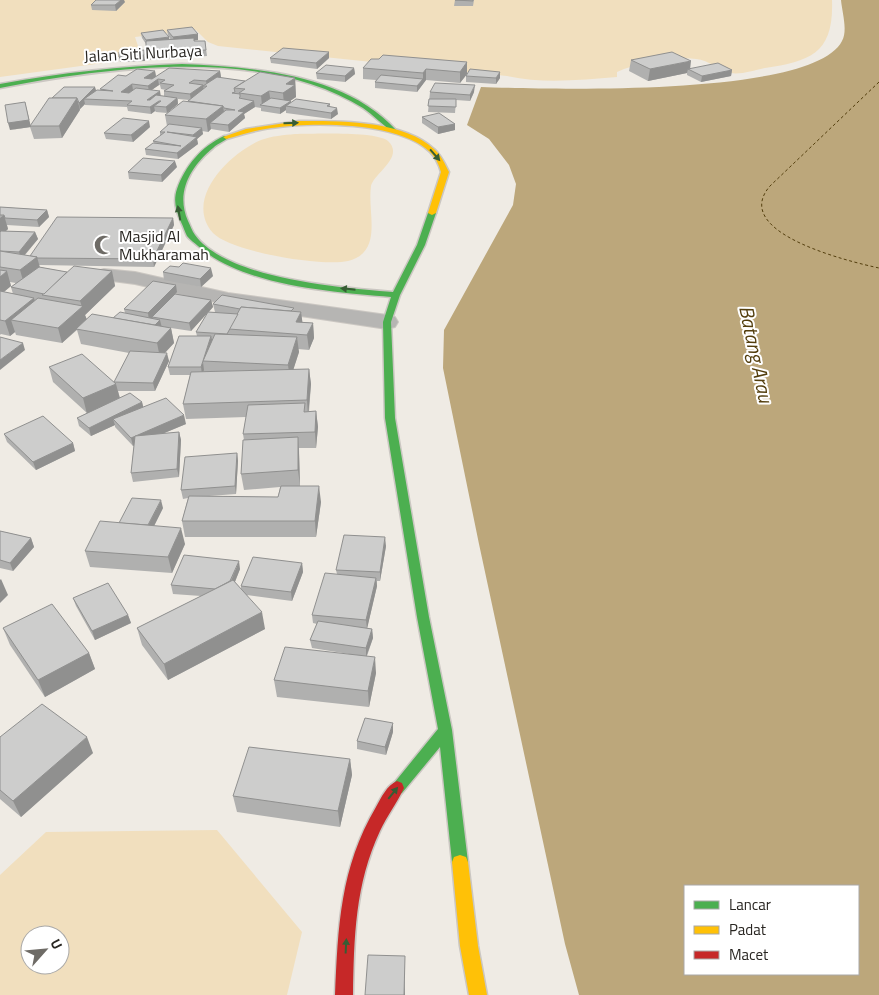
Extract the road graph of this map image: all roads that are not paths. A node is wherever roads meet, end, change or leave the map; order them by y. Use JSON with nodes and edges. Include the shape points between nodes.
{"nodes":[{"id":1,"x":0,"y":86,"type":"edge"},
{"id":2,"x":394,"y":131,"type":"junction"},
{"id":3,"x":104,"y":275,"type":"edge"},
{"id":4,"x":396,"y":295,"type":"junction"},
{"id":5,"x":387,"y":322,"type":"junction"},
{"id":6,"x":445,"y":730,"type":"junction"},
{"id":7,"x":344,"y":995,"type":"edge"},
{"id":8,"x":478,"y":995,"type":"edge"}],
"edges":[{"from":1,"to":2,"type":"street","name":"Jalan Siti Nurbaya","via":[[56,76],[143,67],[214,66],[271,74],[325,89],[368,108]]},
{"from":2,"to":4,"type":"street","one_way":true,"via":[[426,144],[439,158],[445,172],[421,245]]},
{"from":4,"to":2,"type":"street","one_way":true,"via":[[253,274],[197,245],[182,227],[177,209],[179,188],[199,158],[221,139],[247,129],[293,122]]},
{"from":3,"to":5,"type":"street","via":[[135,278],[228,300]]},
{"from":4,"to":5,"type":"street"},
{"from":5,"to":6,"type":"street","via":[[390,418]]},
{"from":7,"to":6,"type":"street","one_way":true,"via":[[348,911],[361,860],[384,805]]},
{"from":6,"to":8,"type":"street","via":[[469,946]]}]}
